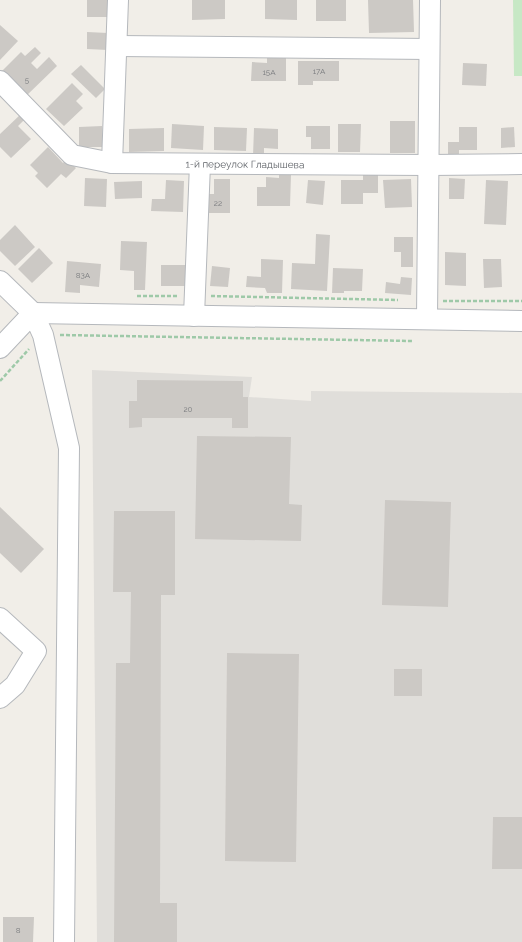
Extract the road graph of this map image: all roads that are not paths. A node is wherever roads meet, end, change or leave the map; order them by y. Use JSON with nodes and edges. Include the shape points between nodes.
{"nodes":[{"id":1,"x":118,"y":0,"type":"edge"},
{"id":2,"x":430,"y":0,"type":"edge"},
{"id":3,"x":118,"y":46,"type":"junction"},
{"id":4,"x":429,"y":49,"type":"junction"},
{"id":5,"x":0,"y":81,"type":"edge"},
{"id":6,"x":112,"y":163,"type":"junction"},
{"id":7,"x":200,"y":164,"type":"junction"},
{"id":8,"x":522,"y":164,"type":"edge"},
{"id":9,"x":429,"y":165,"type":"junction"},
{"id":10,"x":0,"y":281,"type":"edge"},
{"id":11,"x":428,"y":310,"type":"junction"},
{"id":12,"x":34,"y":313,"type":"junction"},
{"id":13,"x":194,"y":316,"type":"junction"},
{"id":14,"x":522,"y":321,"type":"edge"},
{"id":15,"x":0,"y":348,"type":"edge"},
{"id":16,"x":0,"y":618,"type":"edge"},
{"id":17,"x":36,"y":651,"type":"junction"},
{"id":18,"x":66,"y":653,"type":"junction"},
{"id":19,"x":0,"y":698,"type":"edge"},
{"id":20,"x":64,"y":942,"type":"edge"}],
"edges":[{"from":1,"to":3,"type":"street"},
{"from":2,"to":4,"type":"street"},
{"from":3,"to":4,"type":"street"},
{"from":3,"to":6,"type":"street"},
{"from":4,"to":9,"type":"street"},
{"from":5,"to":6,"type":"street","name":"1-й переулок Гладышева","via":[[72,155]]},
{"from":6,"to":7,"type":"street","name":"1-й переулок Гладышева"},
{"from":7,"to":9,"type":"street","name":"1-й переулок Гладышева"},
{"from":7,"to":13,"type":"street"},
{"from":8,"to":9,"type":"street","name":"1-й переулок Гладышева"},
{"from":9,"to":11,"type":"street"},
{"from":10,"to":12,"type":"street"},
{"from":11,"to":13,"type":"street"},
{"from":11,"to":14,"type":"street"},
{"from":12,"to":13,"type":"street"},
{"from":12,"to":15,"type":"street"},
{"from":12,"to":18,"type":"street","via":[[43,335],[69,448]]},
{"from":16,"to":17,"type":"street"},
{"from":17,"to":18,"type":"street"},
{"from":17,"to":19,"type":"street","via":[[15,685]]},
{"from":18,"to":20,"type":"street"}]}
